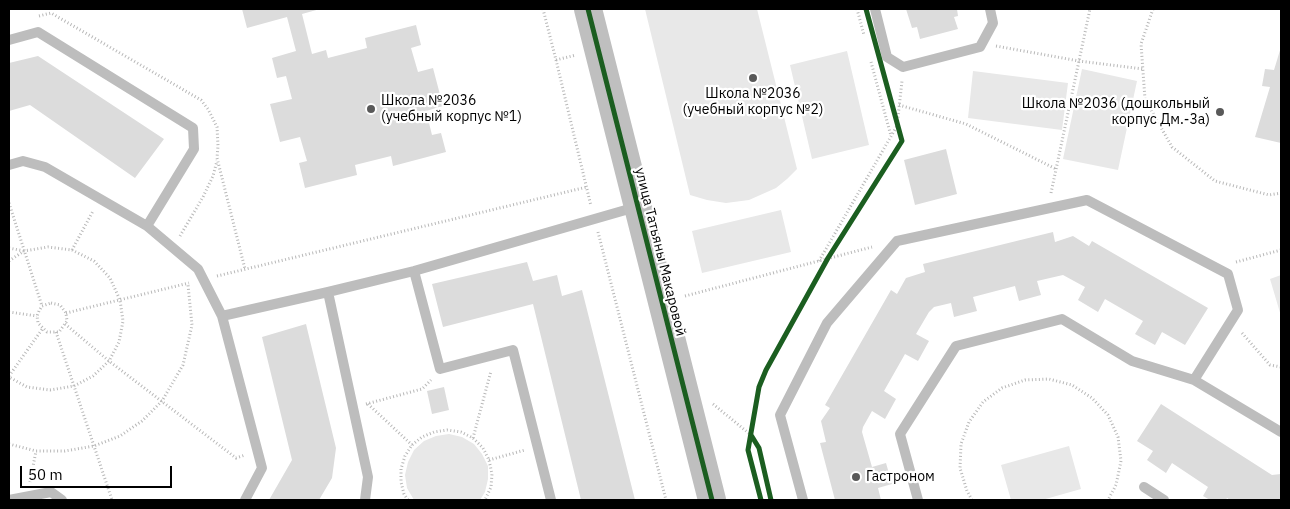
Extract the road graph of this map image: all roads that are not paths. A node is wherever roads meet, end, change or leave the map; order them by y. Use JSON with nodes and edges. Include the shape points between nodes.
{"nodes":[{"id":1,"x":588,"y":9,"type":"edge"},
{"id":2,"x":876,"y":9,"type":"edge"},
{"id":3,"x":990,"y":9,"type":"edge"},
{"id":4,"x":9,"y":40,"type":"edge"},
{"id":5,"x":9,"y":165,"type":"edge"},
{"id":6,"x":637,"y":207,"type":"junction"},
{"id":7,"x":147,"y":226,"type":"junction"},
{"id":8,"x":414,"y":271,"type":"junction"},
{"id":9,"x":328,"y":292,"type":"junction"},
{"id":10,"x":222,"y":316,"type":"junction"},
{"id":11,"x":1194,"y":380,"type":"junction"},
{"id":12,"x":1281,"y":432,"type":"edge"},
{"id":13,"x":1144,"y":487,"type":"dead end"},
{"id":14,"x":9,"y":500,"type":"edge"},
{"id":15,"x":62,"y":500,"type":"edge"},
{"id":16,"x":245,"y":500,"type":"edge"},
{"id":17,"x":365,"y":500,"type":"edge"},
{"id":18,"x":551,"y":500,"type":"edge"},
{"id":19,"x":712,"y":500,"type":"edge"},
{"id":20,"x":803,"y":500,"type":"edge"},
{"id":21,"x":918,"y":500,"type":"edge"},
{"id":22,"x":1164,"y":500,"type":"edge"}],
"edges":[{"from":1,"to":6,"type":"street","name":"улица Татьяны Макаровой"},
{"from":2,"to":3,"type":"lane","via":[[887,57],[903,68],[980,47],[992,23]]},
{"from":4,"to":7,"type":"lane","via":[[38,32],[193,128],[194,149]]},
{"from":5,"to":7,"type":"lane","via":[[23,161],[45,168]]},
{"from":6,"to":8,"type":"lane"},
{"from":6,"to":19,"type":"street","name":"улица Татьяны Макаровой"},
{"from":7,"to":10,"type":"lane","via":[[198,269]]},
{"from":8,"to":9,"type":"lane"},
{"from":8,"to":18,"type":"lane","via":[[440,369],[513,350]]},
{"from":9,"to":10,"type":"lane"},
{"from":9,"to":17,"type":"lane","via":[[368,476]]},
{"from":10,"to":16,"type":"lane","via":[[262,468]]},
{"from":11,"to":12,"type":"lane"},
{"from":11,"to":20,"type":"lane","via":[[1238,310],[1228,274],[1088,200],[897,241],[827,323],[780,415]]},
{"from":11,"to":21,"type":"lane","via":[[1132,361],[1062,319],[956,346],[900,434]]},
{"from":13,"to":22,"type":"lane"},
{"from":14,"to":15,"type":"lane","via":[[51,492]]}]}
